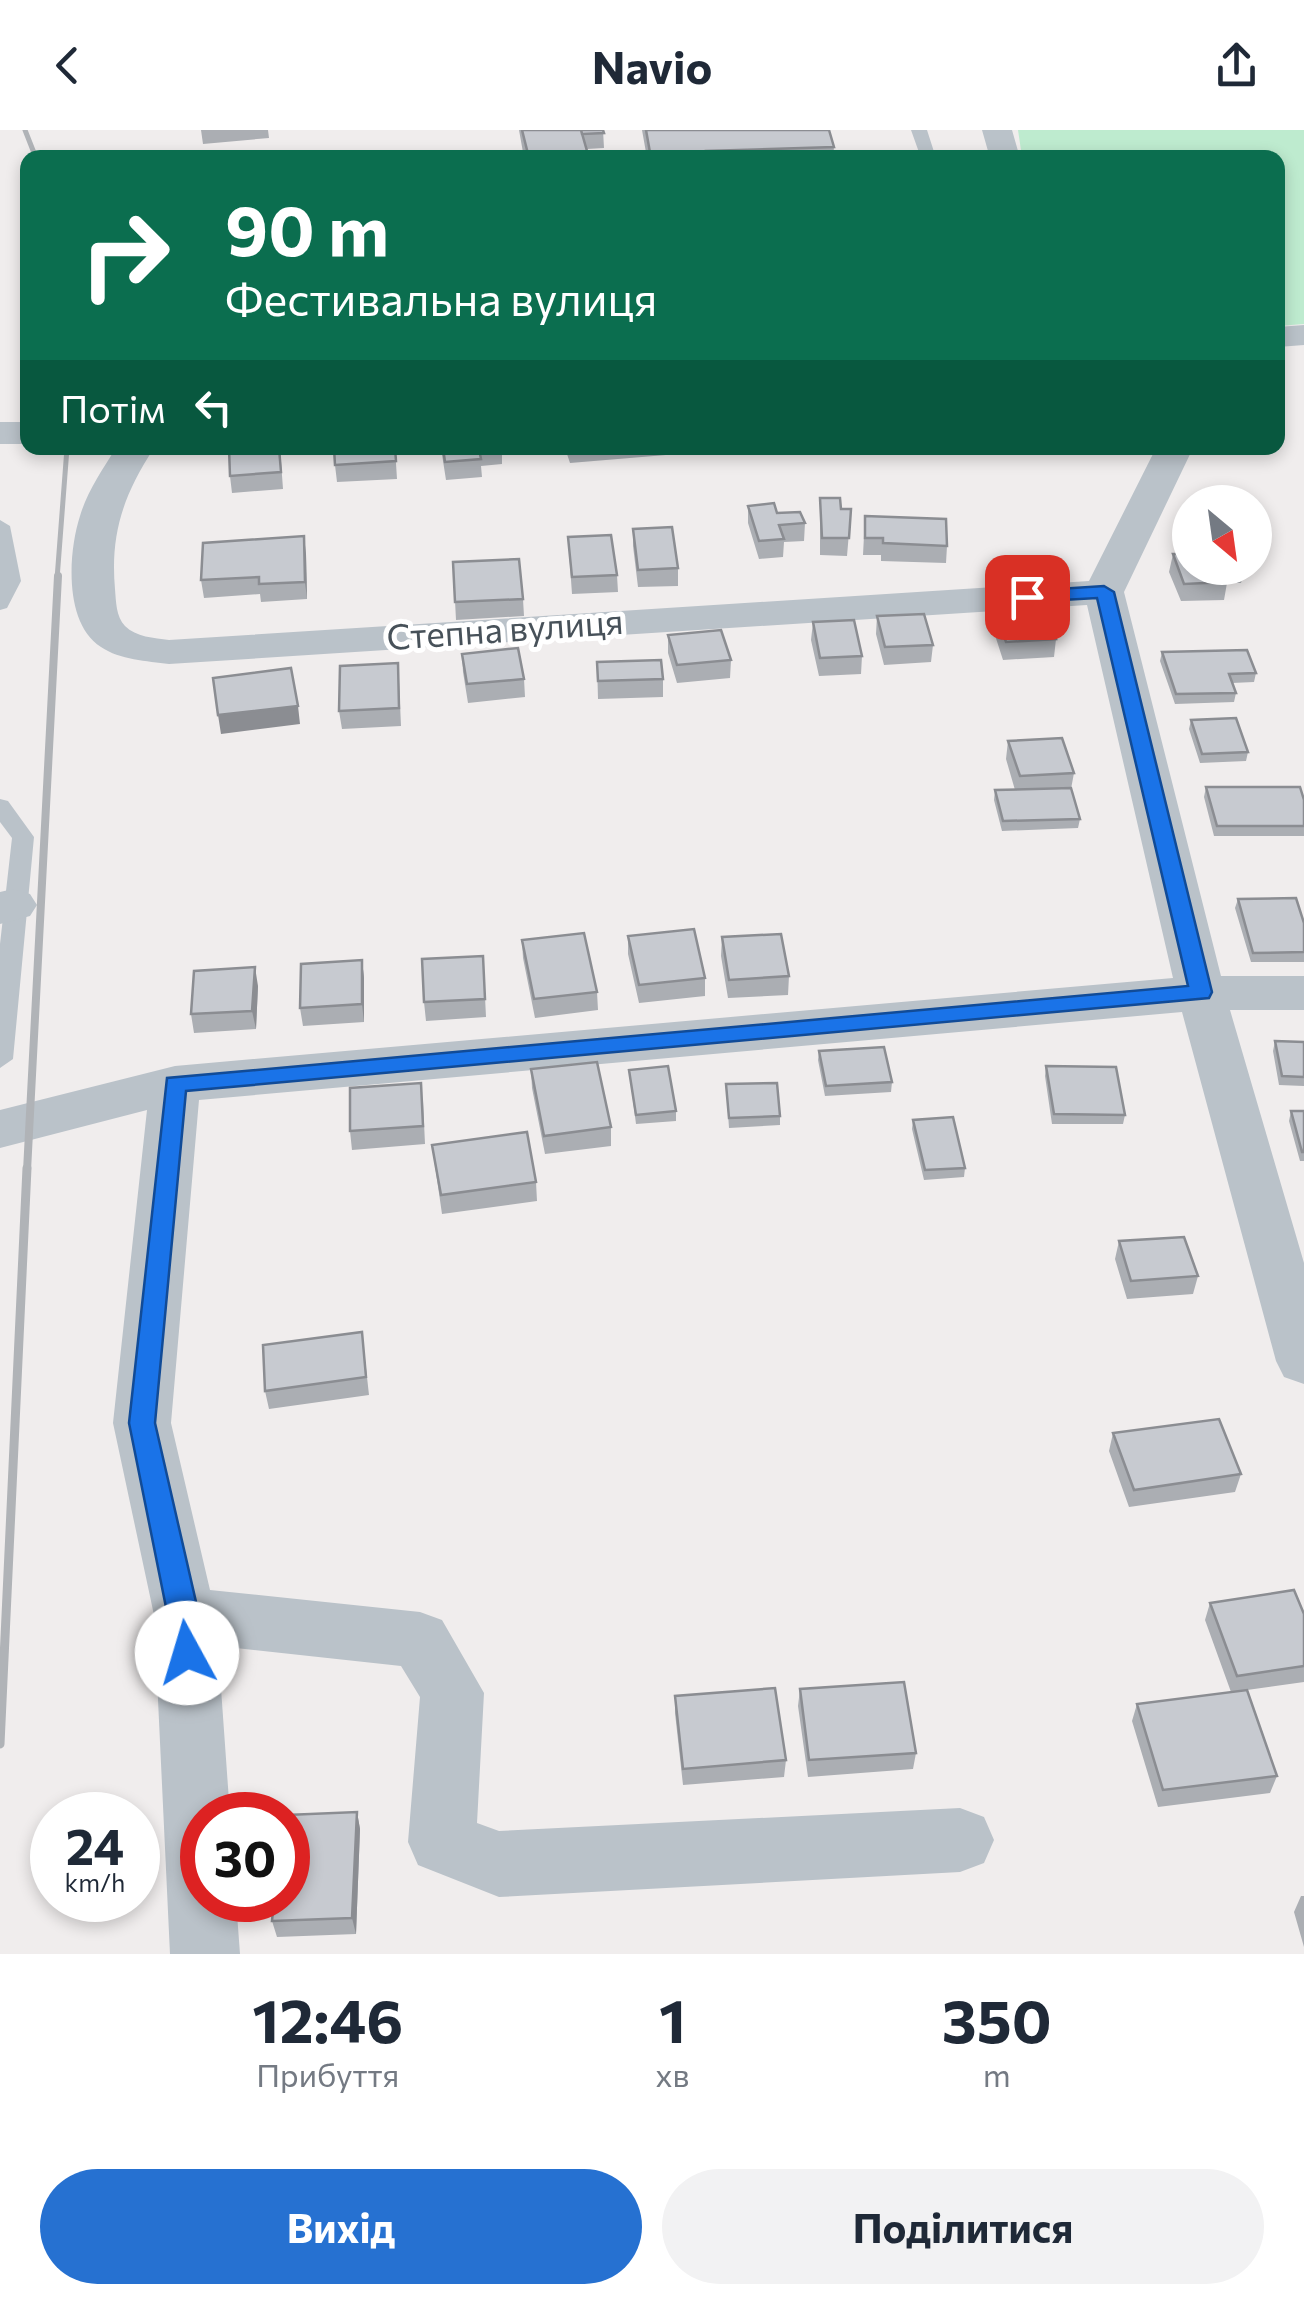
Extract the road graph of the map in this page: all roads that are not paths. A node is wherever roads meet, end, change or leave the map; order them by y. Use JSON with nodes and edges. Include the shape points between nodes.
{"nodes":[{"id":1,"x":130,"y":455,"type":"edge"},
{"id":2,"x":1171,"y":455,"type":"edge"},
{"id":3,"x":0,"y":526,"type":"edge"},
{"id":4,"x":1104,"y":592,"type":"junction"},
{"id":5,"x":0,"y":604,"type":"edge"},
{"id":6,"x":0,"y":806,"type":"edge"},
{"id":7,"x":6,"y":907,"type":"edge"},
{"id":8,"x":1201,"y":992,"type":"junction"},
{"id":9,"x":1304,"y":993,"type":"edge"},
{"id":10,"x":0,"y":1058,"type":"edge"},
{"id":11,"x":175,"y":1084,"type":"junction"},
{"id":12,"x":0,"y":1129,"type":"edge"},
{"id":13,"x":1304,"y":1362,"type":"edge"},
{"id":14,"x":185,"y":1615,"type":"junction"},
{"id":15,"x":960,"y":1840,"type":"dead end"},
{"id":16,"x":204,"y":1954,"type":"edge"}],
"edges":[{"from":1,"to":4,"type":"street","name":"Степна вулиця","via":[[106,492],[90,548],[96,608],[105,630],[129,645],[169,652]]},
{"from":2,"to":4,"type":"street"},
{"from":3,"to":5,"type":"lane","via":[[11,581]]},
{"from":4,"to":8,"type":"street"},
{"from":6,"to":7,"type":"lane","via":[[22,837]]},
{"from":7,"to":10,"type":"lane"},
{"from":8,"to":9,"type":"street"},
{"from":8,"to":11,"type":"street"},
{"from":8,"to":13,"type":"street"},
{"from":11,"to":12,"type":"street"},
{"from":11,"to":14,"type":"street","via":[[142,1423]]},
{"from":14,"to":15,"type":"street","via":[[420,1640],[452,1693],[442,1842],[498,1864]]},
{"from":14,"to":16,"type":"street"}]}
